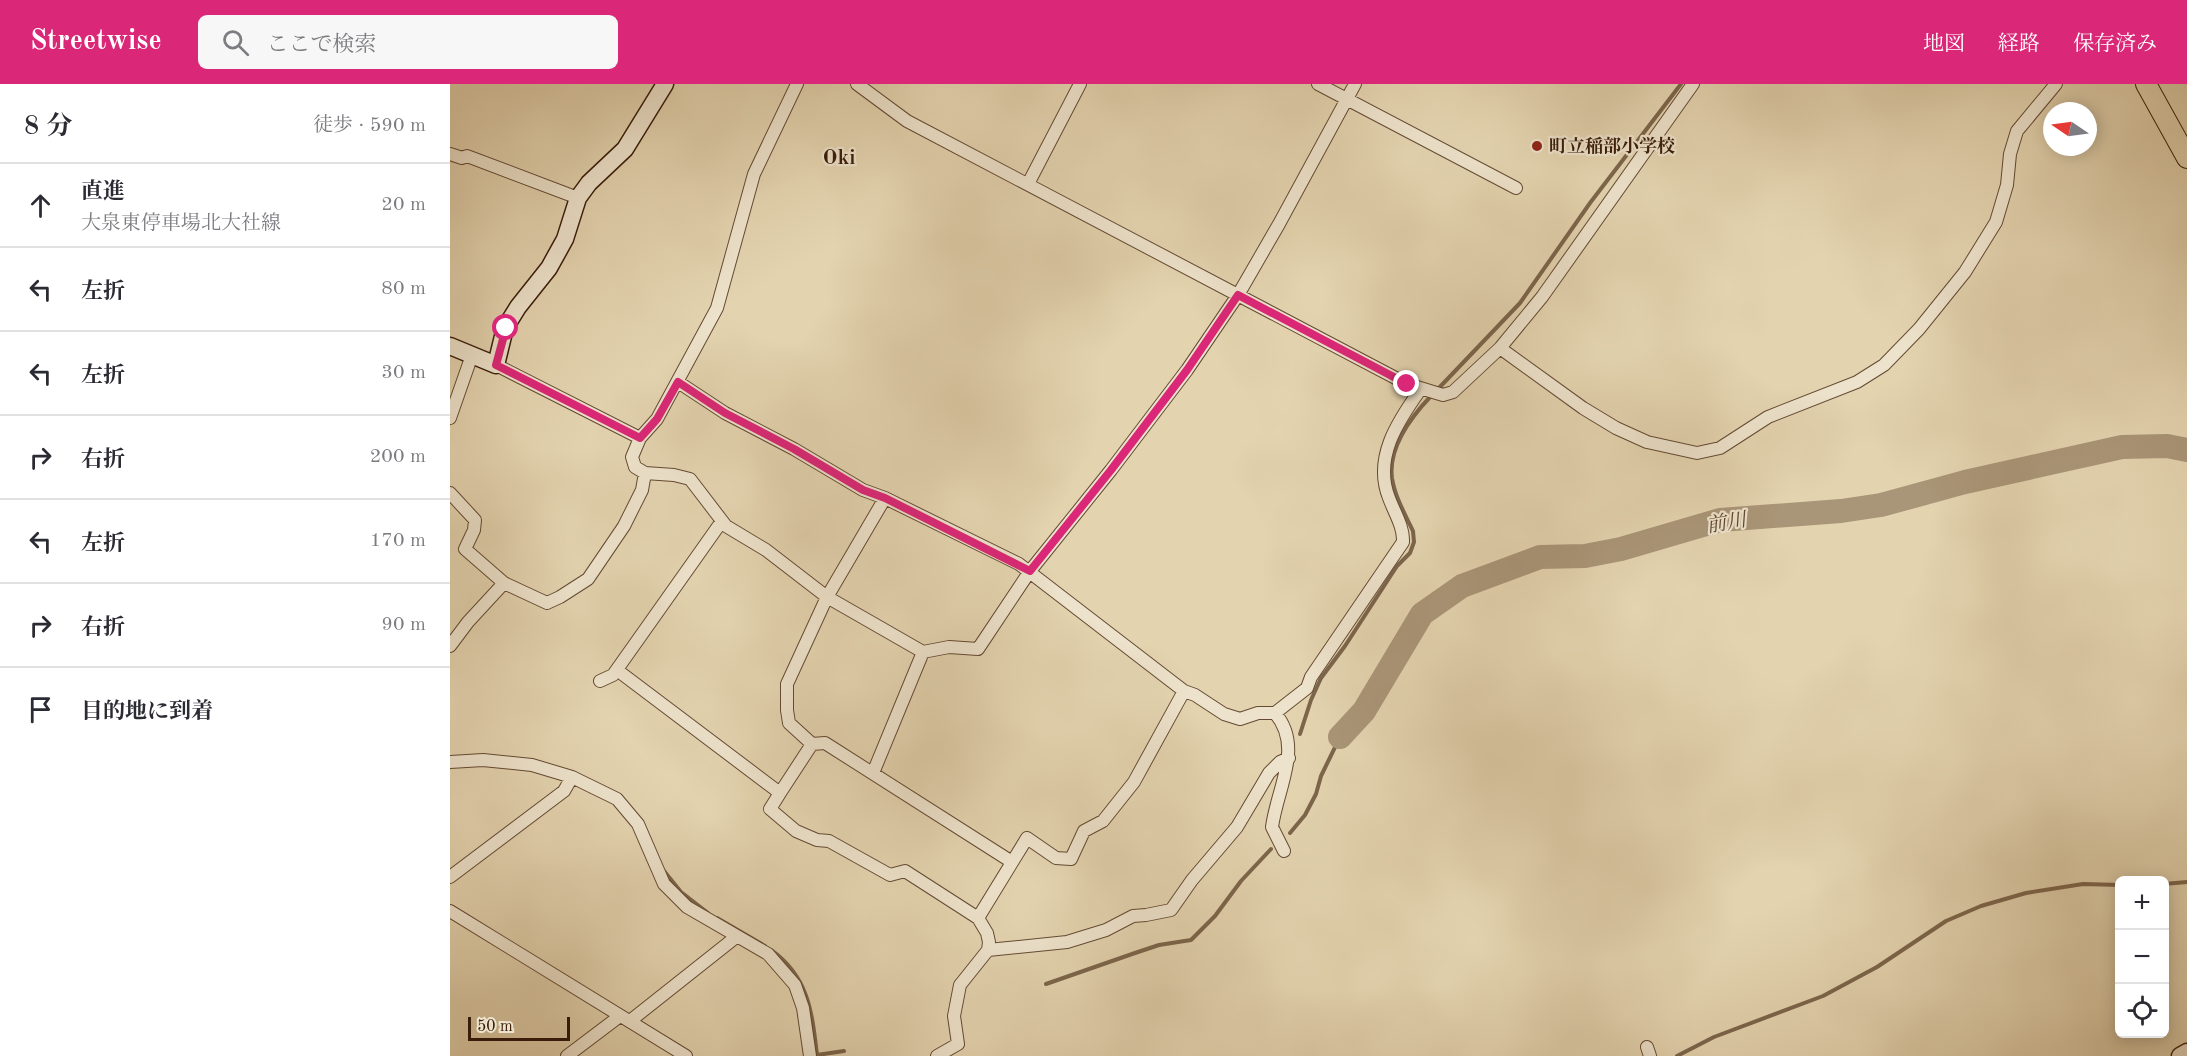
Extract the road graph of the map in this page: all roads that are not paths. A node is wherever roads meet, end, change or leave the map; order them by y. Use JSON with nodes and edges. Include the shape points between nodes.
{"nodes":[{"id":1,"x":665,"y":84,"type":"edge"},
{"id":2,"x":796,"y":84,"type":"edge"},
{"id":3,"x":856,"y":84,"type":"edge"},
{"id":4,"x":1080,"y":84,"type":"edge"},
{"id":5,"x":1318,"y":84,"type":"edge"},
{"id":6,"x":1355,"y":84,"type":"edge"},
{"id":7,"x":1693,"y":84,"type":"edge"},
{"id":8,"x":2056,"y":84,"type":"edge"},
{"id":9,"x":2146,"y":84,"type":"edge"},
{"id":10,"x":1348,"y":100,"type":"junction"},
{"id":11,"x":450,"y":154,"type":"edge"},
{"id":12,"x":2187,"y":158,"type":"edge"},
{"id":13,"x":1028,"y":184,"type":"junction"},
{"id":14,"x":1516,"y":188,"type":"dead end"},
{"id":15,"x":578,"y":198,"type":"junction"},
{"id":16,"x":1238,"y":295,"type":"junction"},
{"id":17,"x":450,"y":346,"type":"edge"},
{"id":18,"x":1500,"y":348,"type":"junction"},
{"id":19,"x":472,"y":355,"type":"junction"},
{"id":20,"x":496,"y":365,"type":"junction"},
{"id":21,"x":678,"y":382,"type":"junction"},
{"id":22,"x":1424,"y":391,"type":"junction"},
{"id":23,"x":450,"y":418,"type":"edge"},
{"id":24,"x":640,"y":438,"type":"junction"},
{"id":25,"x":645,"y":473,"type":"junction"},
{"id":26,"x":450,"y":493,"type":"edge"},
{"id":27,"x":885,"y":498,"type":"junction"},
{"id":28,"x":722,"y":521,"type":"junction"},
{"id":29,"x":1030,"y":571,"type":"junction"},
{"id":30,"x":504,"y":583,"type":"junction"},
{"id":31,"x":826,"y":597,"type":"junction"},
{"id":32,"x":450,"y":646,"type":"edge"},
{"id":33,"x":923,"y":652,"type":"junction"},
{"id":34,"x":617,"y":670,"type":"junction"},
{"id":35,"x":600,"y":681,"type":"dead end"},
{"id":36,"x":1184,"y":691,"type":"junction"},
{"id":37,"x":1275,"y":712,"type":"junction"},
{"id":38,"x":812,"y":744,"type":"junction"},
{"id":39,"x":1289,"y":758,"type":"junction"},
{"id":40,"x":450,"y":762,"type":"edge"},
{"id":41,"x":873,"y":773,"type":"junction"},
{"id":42,"x":572,"y":777,"type":"junction"},
{"id":43,"x":780,"y":793,"type":"junction"},
{"id":44,"x":1284,"y":851,"type":"dead end"},
{"id":45,"x":1012,"y":862,"type":"junction"},
{"id":46,"x":450,"y":877,"type":"edge"},
{"id":47,"x":450,"y":911,"type":"edge"},
{"id":48,"x":978,"y":918,"type":"junction"},
{"id":49,"x":736,"y":937,"type":"junction"},
{"id":50,"x":988,"y":950,"type":"junction"},
{"id":51,"x":625,"y":1018,"type":"junction"},
{"id":52,"x":2187,"y":1052,"type":"edge"},
{"id":53,"x":567,"y":1056,"type":"edge"},
{"id":54,"x":686,"y":1056,"type":"edge"},
{"id":55,"x":810,"y":1056,"type":"edge"},
{"id":56,"x":937,"y":1056,"type":"edge"},
{"id":57,"x":2180,"y":1056,"type":"edge"}],
"edges":[{"from":1,"to":15,"type":"main road","via":[[625,149]]},
{"from":2,"to":21,"type":"street","via":[[754,174],[717,309]]},
{"from":3,"to":13,"type":"street","via":[[907,121]]},
{"from":4,"to":13,"type":"street"},
{"from":5,"to":10,"type":"street"},
{"from":6,"to":10,"type":"street"},
{"from":7,"to":18,"type":"street","via":[[1542,297]]},
{"from":8,"to":18,"type":"street","via":[[2017,131],[1996,222],[1965,272],[1919,329],[1884,365],[1857,382],[1768,417],[1720,448],[1697,453],[1647,442],[1616,428]]},
{"from":9,"to":12,"type":"main road"},
{"from":10,"to":14,"type":"street"},
{"from":10,"to":16,"type":"street"},
{"from":11,"to":15,"type":"street","via":[[467,156]]},
{"from":13,"to":16,"type":"street"},
{"from":15,"to":20,"type":"main road","via":[[549,268],[506,328]]},
{"from":16,"to":22,"type":"street"},
{"from":16,"to":29,"type":"street","via":[[1187,370]]},
{"from":17,"to":19,"type":"main road"},
{"from":18,"to":22,"type":"street","via":[[1453,392],[1443,395]]},
{"from":19,"to":20,"type":"main road"},
{"from":19,"to":23,"type":"street"},
{"from":20,"to":24,"type":"street"},
{"from":21,"to":24,"type":"street","via":[[657,419]]},
{"from":21,"to":27,"type":"street","via":[[725,413],[863,490]]},
{"from":22,"to":37,"type":"street","via":[[1396,427],[1384,463],[1385,483],[1403,542],[1307,688]]},
{"from":24,"to":25,"type":"street","via":[[632,457],[635,467]]},
{"from":25,"to":28,"type":"street","via":[[690,479]]},
{"from":25,"to":30,"type":"street","via":[[642,490],[624,526],[588,579],[547,603]]},
{"from":26,"to":30,"type":"street","via":[[475,520],[465,549]]},
{"from":27,"to":29,"type":"street"},
{"from":27,"to":31,"type":"street"},
{"from":28,"to":31,"type":"street"},
{"from":28,"to":34,"type":"street"},
{"from":29,"to":33,"type":"street","via":[[978,649],[949,647]]},
{"from":29,"to":36,"type":"street"},
{"from":30,"to":32,"type":"street"},
{"from":31,"to":33,"type":"street"},
{"from":31,"to":38,"type":"street","via":[[787,684],[789,723]]},
{"from":33,"to":41,"type":"street"},
{"from":34,"to":35,"type":"street"},
{"from":34,"to":43,"type":"street"},
{"from":36,"to":37,"type":"street","via":[[1240,719]]},
{"from":36,"to":45,"type":"street","via":[[1134,782],[1103,821],[1084,831],[1071,859],[1056,858],[1027,838]]},
{"from":37,"to":39,"type":"street","via":[[1286,729]]},
{"from":38,"to":41,"type":"street","via":[[825,743]]},
{"from":38,"to":43,"type":"street"},
{"from":39,"to":44,"type":"street","via":[[1272,827]]},
{"from":39,"to":50,"type":"street","via":[[1269,773],[1237,826],[1171,910],[1133,916],[1106,930],[1067,942]]},
{"from":40,"to":42,"type":"street","via":[[483,760],[532,765]]},
{"from":41,"to":45,"type":"street"},
{"from":42,"to":46,"type":"street","via":[[564,791]]},
{"from":42,"to":49,"type":"street","via":[[617,799],[638,824],[664,884],[687,907]]},
{"from":43,"to":48,"type":"street","via":[[770,809],[796,831],[829,841],[890,875],[905,871]]},
{"from":45,"to":48,"type":"street"},
{"from":47,"to":51,"type":"street"},
{"from":48,"to":50,"type":"street","via":[[987,933]]},
{"from":49,"to":51,"type":"street"},
{"from":49,"to":55,"type":"street","via":[[768,954],[795,985],[804,1008]]},
{"from":50,"to":56,"type":"street","via":[[960,985],[954,1016],[958,1044]]},
{"from":51,"to":53,"type":"street"},
{"from":51,"to":54,"type":"street"},
{"from":52,"to":57,"type":"main road"}]}
